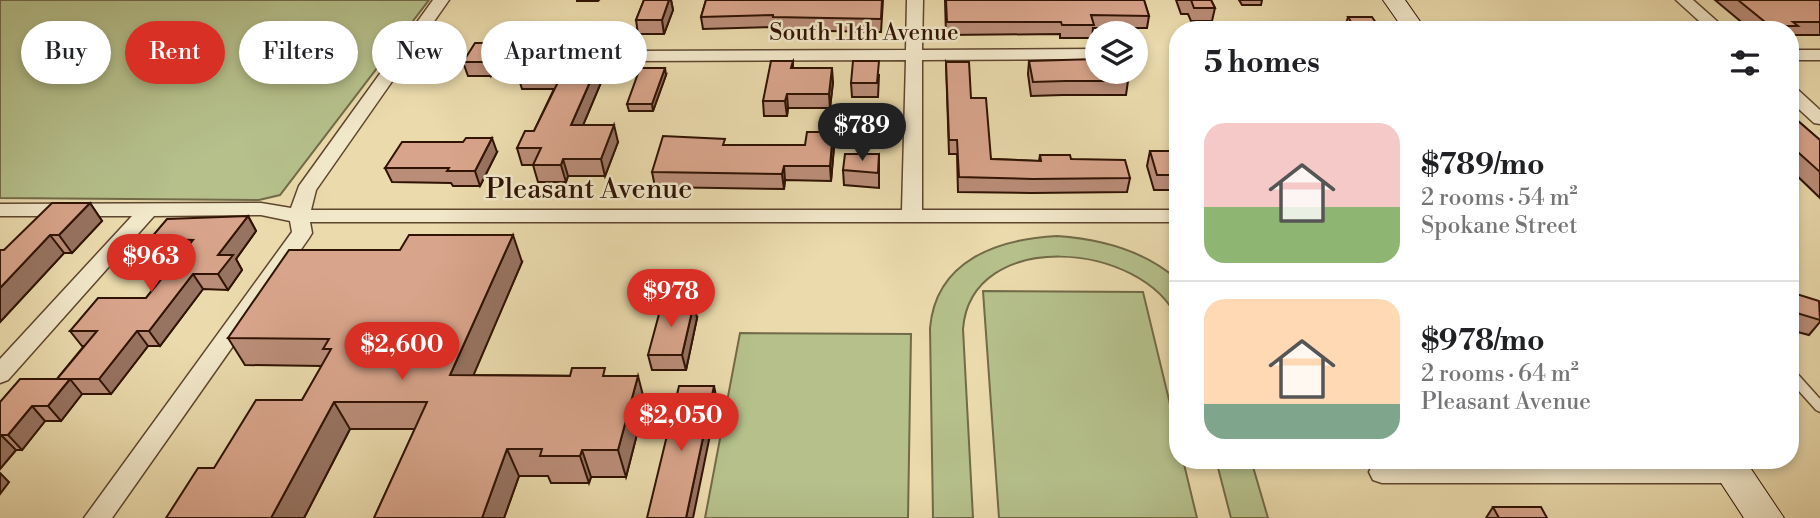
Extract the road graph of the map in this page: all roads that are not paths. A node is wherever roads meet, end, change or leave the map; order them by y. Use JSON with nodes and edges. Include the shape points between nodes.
{"nodes":[{"id":1,"x":440,"y":0,"type":"edge"},
{"id":2,"x":915,"y":0,"type":"edge"},
{"id":3,"x":1394,"y":0,"type":"edge"},
{"id":4,"x":1685,"y":0,"type":"edge"},
{"id":5,"x":1409,"y":21,"type":"edge"},
{"id":6,"x":1709,"y":21,"type":"edge"},
{"id":7,"x":914,"y":54,"type":"junction"},
{"id":8,"x":1085,"y":54,"type":"edge"},
{"id":9,"x":1799,"y":55,"type":"edge"},
{"id":10,"x":1820,"y":55,"type":"edge"},
{"id":11,"x":647,"y":56,"type":"edge"},
{"id":12,"x":1799,"y":100,"type":"edge"},
{"id":13,"x":1820,"y":119,"type":"edge"},
{"id":14,"x":0,"y":210,"type":"edge"},
{"id":15,"x":148,"y":210,"type":"junction"},
{"id":16,"x":299,"y":216,"type":"junction"},
{"id":17,"x":912,"y":216,"type":"junction"},
{"id":18,"x":1169,"y":216,"type":"edge"},
{"id":19,"x":0,"y":374,"type":"edge"},
{"id":20,"x":1799,"y":384,"type":"edge"},
{"id":21,"x":1820,"y":408,"type":"edge"},
{"id":22,"x":1556,"y":469,"type":"edge"},
{"id":23,"x":1731,"y":469,"type":"edge"},
{"id":24,"x":1382,"y":472,"type":"dead end"},
{"id":25,"x":97,"y":518,"type":"edge"},
{"id":26,"x":1765,"y":518,"type":"edge"}],
"edges":[{"from":1,"to":16,"type":"street","via":[[306,190]]},
{"from":2,"to":7,"type":"street"},
{"from":3,"to":5,"type":"main road"},
{"from":4,"to":6,"type":"street"},
{"from":7,"to":8,"type":"street","name":"South 11th Avenue"},
{"from":7,"to":11,"type":"street","name":"South 11th Avenue"},
{"from":7,"to":17,"type":"street"},
{"from":9,"to":10,"type":"street"},
{"from":12,"to":13,"type":"street"},
{"from":14,"to":15,"type":"street","name":"Pleasant Avenue"},
{"from":15,"to":16,"type":"street","name":"Pleasant Avenue","via":[[261,209]]},
{"from":15,"to":19,"type":"street"},
{"from":16,"to":17,"type":"street","name":"Pleasant Avenue"},
{"from":16,"to":25,"type":"street","via":[[302,233]]},
{"from":17,"to":18,"type":"street","name":"Pleasant Avenue"},
{"from":20,"to":21,"type":"lane"},
{"from":22,"to":24,"type":"street"},
{"from":23,"to":26,"type":"main road"}]}
